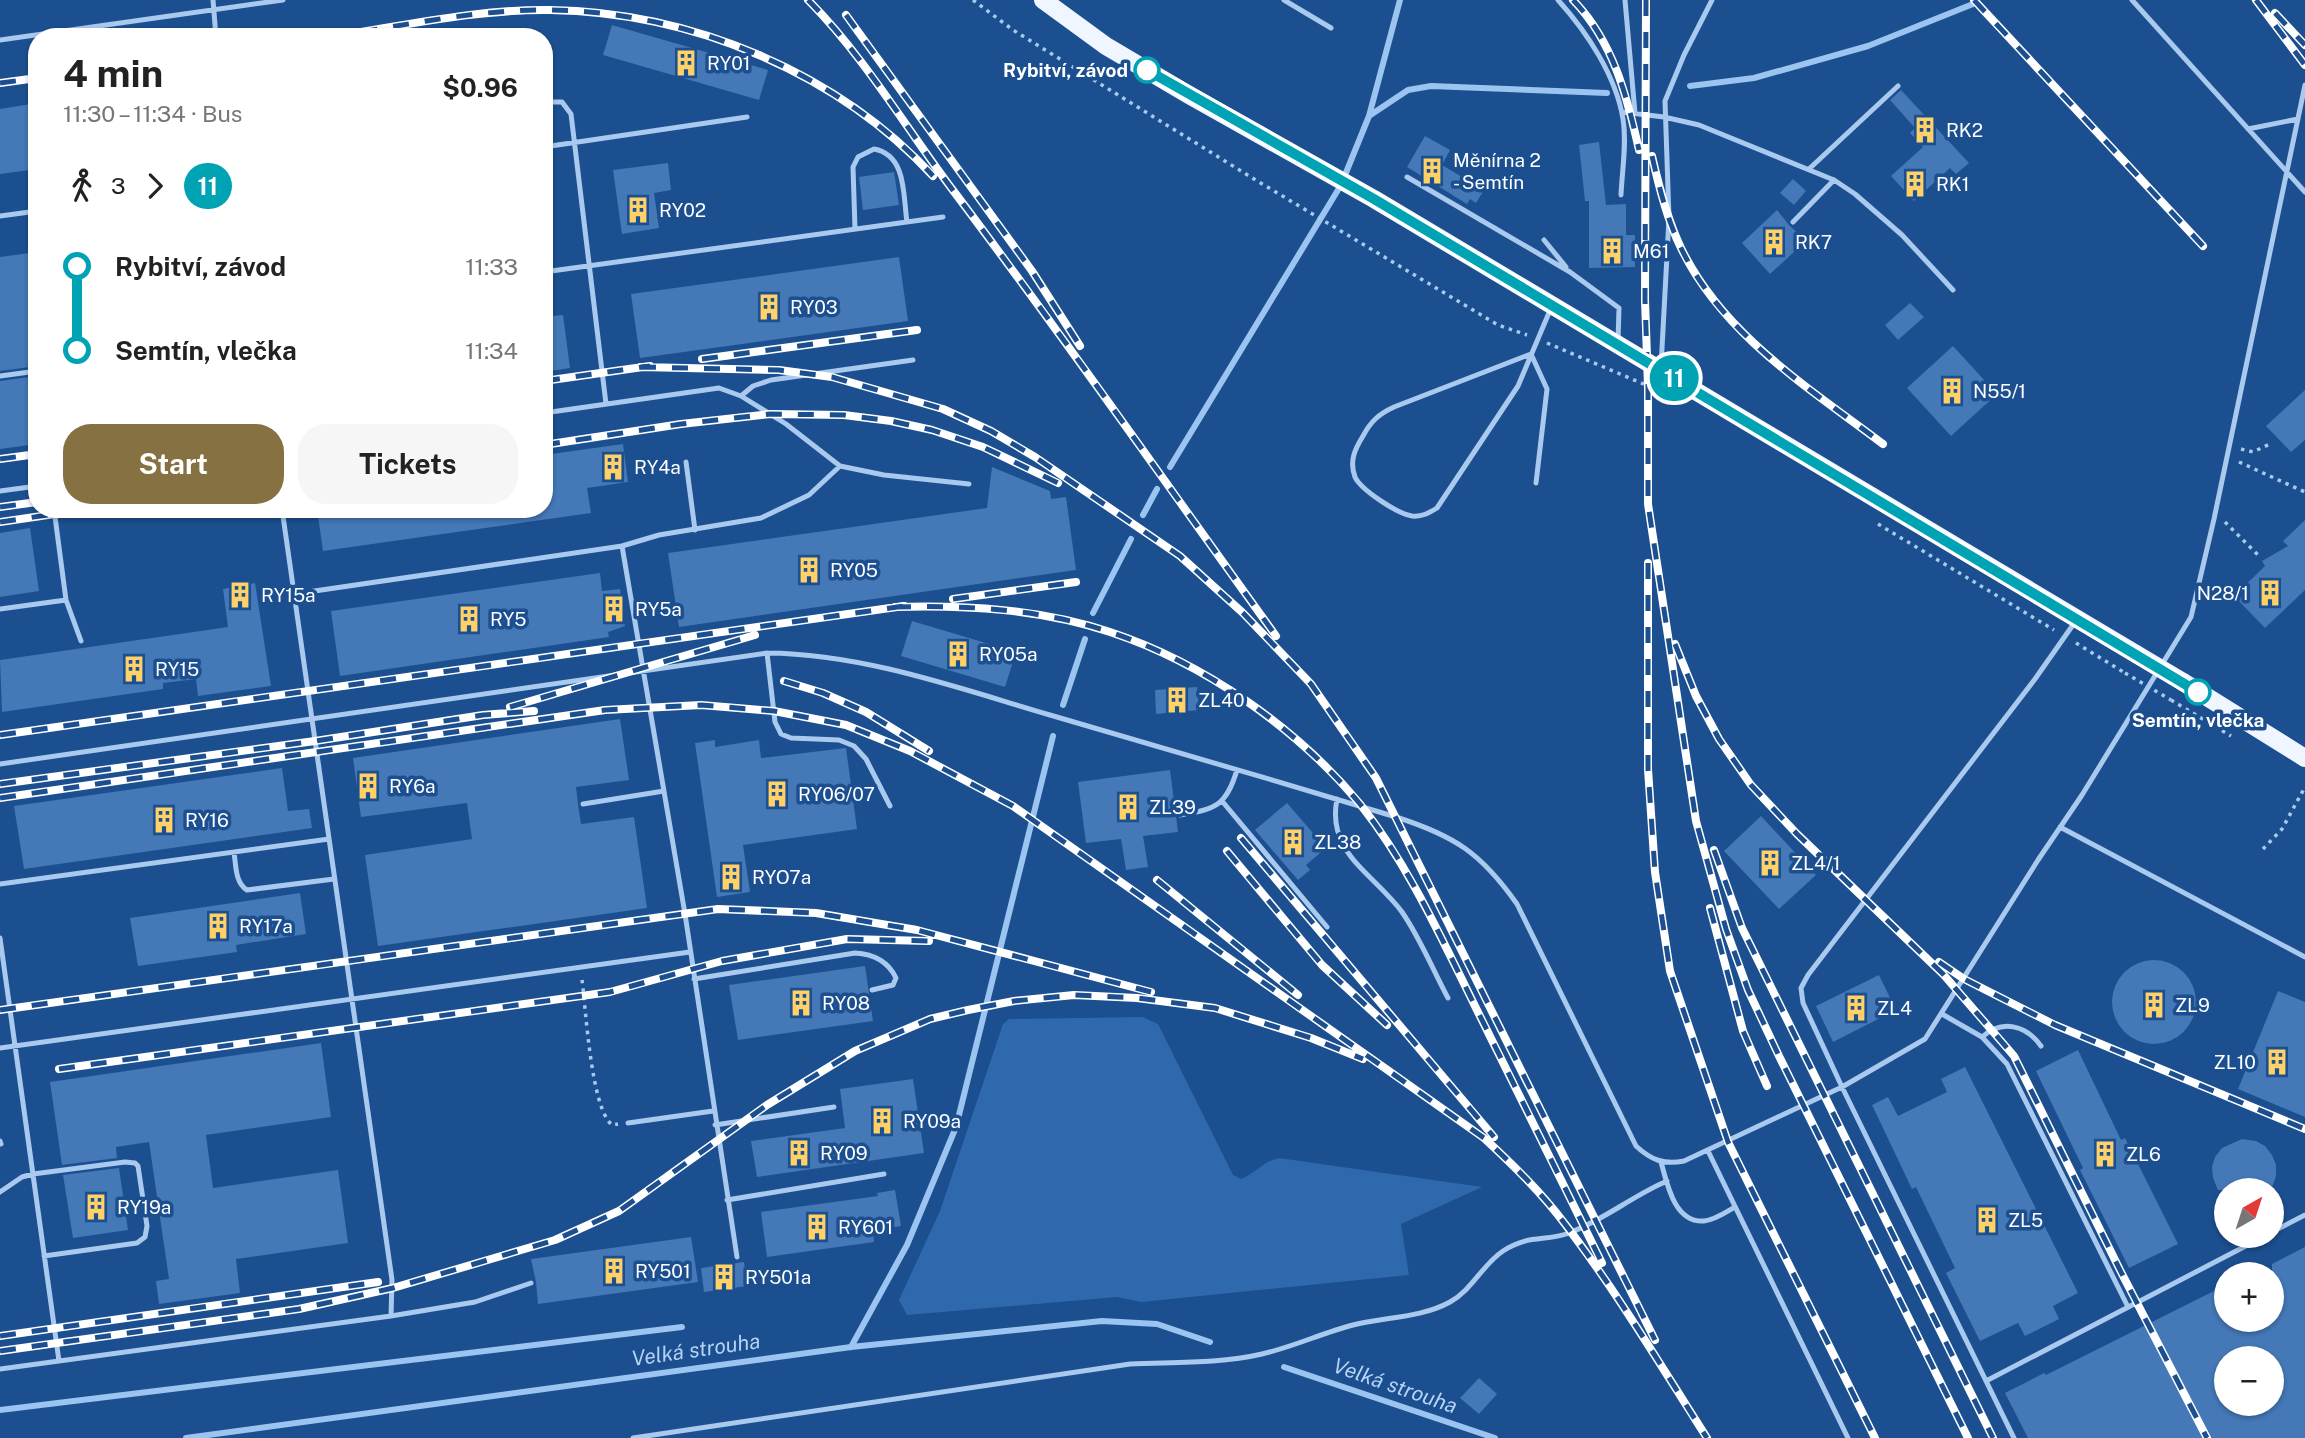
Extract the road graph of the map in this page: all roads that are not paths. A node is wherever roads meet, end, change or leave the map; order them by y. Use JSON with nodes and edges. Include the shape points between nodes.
{"nodes":[{"id":1,"x":213,"y":0,"type":"edge"},
{"id":2,"x":283,"y":0,"type":"edge"},
{"id":3,"x":1043,"y":0,"type":"edge"},
{"id":4,"x":1284,"y":0,"type":"edge"},
{"id":5,"x":1558,"y":0,"type":"edge"},
{"id":6,"x":1625,"y":0,"type":"edge"},
{"id":7,"x":1712,"y":0,"type":"edge"},
{"id":8,"x":2132,"y":0,"type":"edge"},
{"id":9,"x":214,"y":10,"type":"junction"},
{"id":10,"x":86,"y":28,"type":"edge"},
{"id":11,"x":215,"y":28,"type":"edge"},
{"id":12,"x":1331,"y":28,"type":"dead end"},
{"id":13,"x":28,"y":36,"type":"edge"},
{"id":14,"x":0,"y":40,"type":"edge"},
{"id":15,"x":2305,"y":85,"type":"edge"},
{"id":16,"x":1898,"y":86,"type":"dead end"},
{"id":17,"x":553,"y":101,"type":"edge"},
{"id":18,"x":1622,"y":112,"type":"junction"},
{"id":19,"x":1635,"y":113,"type":"junction"},
{"id":20,"x":747,"y":117,"type":"dead end"},
{"id":21,"x":1664,"y":117,"type":"junction"},
{"id":22,"x":2298,"y":119,"type":"junction"},
{"id":23,"x":2248,"y":129,"type":"junction"},
{"id":24,"x":574,"y":142,"type":"junction"},
{"id":25,"x":553,"y":146,"type":"edge"},
{"id":26,"x":1809,"y":169,"type":"junction"},
{"id":27,"x":2286,"y":171,"type":"junction"},
{"id":28,"x":1407,"y":177,"type":"dead end"},
{"id":29,"x":1834,"y":180,"type":"junction"},
{"id":30,"x":2304,"y":189,"type":"edge"},
{"id":31,"x":1622,"y":195,"type":"dead end"},
{"id":32,"x":28,"y":212,"type":"edge"},
{"id":33,"x":0,"y":216,"type":"edge"},
{"id":34,"x":943,"y":217,"type":"dead end"},
{"id":35,"x":907,"y":222,"type":"junction"},
{"id":36,"x":1793,"y":222,"type":"dead end"},
{"id":37,"x":856,"y":229,"type":"junction"},
{"id":38,"x":1544,"y":240,"type":"dead end"},
{"id":39,"x":589,"y":265,"type":"junction"},
{"id":40,"x":553,"y":271,"type":"edge"},
{"id":41,"x":1570,"y":272,"type":"junction"},
{"id":42,"x":1954,"y":290,"type":"dead end"},
{"id":43,"x":1552,"y":305,"type":"junction"},
{"id":44,"x":1618,"y":344,"type":"junction"},
{"id":45,"x":1531,"y":354,"type":"junction"},
{"id":46,"x":913,"y":360,"type":"dead end"},
{"id":47,"x":1661,"y":370,"type":"junction"},
{"id":48,"x":28,"y":372,"type":"edge"},
{"id":49,"x":0,"y":376,"type":"edge"},
{"id":50,"x":741,"y":396,"type":"junction"},
{"id":51,"x":606,"y":404,"type":"junction"},
{"id":52,"x":553,"y":412,"type":"edge"},
{"id":53,"x":686,"y":462,"type":"dead end"},
{"id":54,"x":840,"y":466,"type":"junction"},
{"id":55,"x":969,"y":484,"type":"dead end"},
{"id":56,"x":1536,"y":484,"type":"dead end"},
{"id":57,"x":28,"y":487,"type":"edge"},
{"id":58,"x":0,"y":491,"type":"edge"},
{"id":59,"x":55,"y":518,"type":"edge"},
{"id":60,"x":283,"y":518,"type":"edge"},
{"id":61,"x":695,"y":530,"type":"junction"},
{"id":62,"x":622,"y":546,"type":"junction"},
{"id":63,"x":294,"y":594,"type":"junction"},
{"id":64,"x":66,"y":600,"type":"junction"},
{"id":65,"x":0,"y":609,"type":"edge"},
{"id":66,"x":2076,"y":619,"type":"junction"},
{"id":67,"x":81,"y":641,"type":"dead end"},
{"id":68,"x":767,"y":653,"type":"junction"},
{"id":69,"x":643,"y":673,"type":"junction"},
{"id":70,"x":312,"y":720,"type":"junction"},
{"id":71,"x":2305,"y":758,"type":"edge"},
{"id":72,"x":0,"y":764,"type":"edge"},
{"id":73,"x":1237,"y":770,"type":"junction"},
{"id":74,"x":664,"y":791,"type":"junction"},
{"id":75,"x":1337,"y":799,"type":"junction"},
{"id":76,"x":1223,"y":801,"type":"junction"},
{"id":77,"x":583,"y":804,"type":"dead end"},
{"id":78,"x":890,"y":806,"type":"dead end"},
{"id":79,"x":1180,"y":815,"type":"dead end"},
{"id":80,"x":2060,"y":827,"type":"junction"},
{"id":81,"x":329,"y":839,"type":"junction"},
{"id":82,"x":234,"y":852,"type":"junction"},
{"id":83,"x":334,"y":879,"type":"junction"},
{"id":84,"x":0,"y":884,"type":"edge"},
{"id":85,"x":1327,"y":927,"type":"dead end"},
{"id":86,"x":0,"y":938,"type":"edge"},
{"id":87,"x":690,"y":952,"type":"junction"},
{"id":88,"x":2305,"y":957,"type":"edge"},
{"id":89,"x":694,"y":979,"type":"junction"},
{"id":90,"x":872,"y":990,"type":"dead end"},
{"id":91,"x":1448,"y":998,"type":"dead end"},
{"id":92,"x":352,"y":999,"type":"junction"},
{"id":93,"x":1942,"y":1014,"type":"junction"},
{"id":94,"x":1982,"y":1037,"type":"junction"},
{"id":95,"x":2041,"y":1046,"type":"dead end"},
{"id":96,"x":15,"y":1047,"type":"junction"},
{"id":97,"x":0,"y":1048,"type":"edge"},
{"id":98,"x":1842,"y":1087,"type":"junction"},
{"id":99,"x":834,"y":1107,"type":"dead end"},
{"id":100,"x":713,"y":1111,"type":"junction"},
{"id":101,"x":628,"y":1123,"type":"road end"},
{"id":102,"x":716,"y":1125,"type":"junction"},
{"id":103,"x":1708,"y":1151,"type":"junction"},
{"id":104,"x":1661,"y":1162,"type":"junction"},
{"id":105,"x":33,"y":1174,"type":"junction"},
{"id":106,"x":884,"y":1174,"type":"dead end"},
{"id":107,"x":1667,"y":1181,"type":"junction"},
{"id":108,"x":0,"y":1192,"type":"edge"},
{"id":109,"x":727,"y":1200,"type":"junction"},
{"id":110,"x":1735,"y":1207,"type":"junction"},
{"id":111,"x":2305,"y":1215,"type":"edge"},
{"id":112,"x":2284,"y":1226,"type":"edge"},
{"id":113,"x":2242,"y":1248,"type":"edge"},
{"id":114,"x":44,"y":1256,"type":"junction"},
{"id":115,"x":737,"y":1257,"type":"dead end"},
{"id":116,"x":531,"y":1283,"type":"dead end"},
{"id":117,"x":2128,"y":1307,"type":"junction"},
{"id":118,"x":391,"y":1316,"type":"junction"},
{"id":119,"x":59,"y":1361,"type":"junction"},
{"id":120,"x":0,"y":1369,"type":"edge"},
{"id":121,"x":1986,"y":1381,"type":"junction"},
{"id":122,"x":633,"y":1438,"type":"edge"},
{"id":123,"x":1849,"y":1438,"type":"edge"},
{"id":124,"x":2014,"y":1438,"type":"edge"}],
"edges":[{"from":1,"to":9,"type":"lane"},
{"from":2,"to":9,"type":"lane"},
{"from":3,"to":43,"type":"main road","via":[[1106,46]]},
{"from":4,"to":12,"type":"lane"},
{"from":5,"to":18,"type":"lane","via":[[1597,55]]},
{"from":6,"to":19,"type":"lane"},
{"from":7,"to":21,"type":"lane","via":[[1670,86]]},
{"from":8,"to":23,"type":"lane"},
{"from":9,"to":10,"type":"lane"},
{"from":9,"to":11,"type":"lane"},
{"from":13,"to":14,"type":"lane"},
{"from":15,"to":22,"type":"lane"},
{"from":16,"to":26,"type":"lane"},
{"from":17,"to":24,"type":"lane","via":[[565,104],[571,114]]},
{"from":18,"to":19,"type":"lane"},
{"from":18,"to":31,"type":"lane"},
{"from":19,"to":21,"type":"lane"},
{"from":20,"to":24,"type":"lane"},
{"from":21,"to":26,"type":"lane","via":[[1710,129]]},
{"from":21,"to":47,"type":"lane","via":[[1669,218]]},
{"from":22,"to":23,"type":"lane"},
{"from":22,"to":27,"type":"lane"},
{"from":23,"to":27,"type":"lane"},
{"from":24,"to":25,"type":"lane"},
{"from":24,"to":39,"type":"lane"},
{"from":26,"to":29,"type":"lane"},
{"from":27,"to":30,"type":"lane"},
{"from":27,"to":80,"type":"lane","via":[[2191,617]]},
{"from":28,"to":41,"type":"lane"},
{"from":29,"to":36,"type":"lane"},
{"from":29,"to":42,"type":"lane","via":[[1902,235]]},
{"from":32,"to":33,"type":"lane"},
{"from":34,"to":35,"type":"lane"},
{"from":35,"to":37,"type":"lane"},
{"from":35,"to":37,"type":"lane","via":[[898,166],[874,149],[858,157],[853,167]]},
{"from":37,"to":39,"type":"lane"},
{"from":38,"to":41,"type":"lane"},
{"from":39,"to":40,"type":"lane"},
{"from":39,"to":51,"type":"lane"},
{"from":41,"to":44,"type":"lane","via":[[1619,308]]},
{"from":43,"to":44,"type":"main road"},
{"from":43,"to":45,"type":"lane"},
{"from":44,"to":47,"type":"main road"},
{"from":45,"to":45,"type":"lane","via":[[1376,417],[1353,453],[1359,484],[1405,515],[1423,516],[1437,508],[1511,398]]},
{"from":45,"to":56,"type":"lane","via":[[1546,389]]},
{"from":46,"to":50,"type":"lane","via":[[771,380]]},
{"from":47,"to":66,"type":"main road"},
{"from":48,"to":49,"type":"lane"},
{"from":50,"to":51,"type":"lane","via":[[719,388]]},
{"from":50,"to":54,"type":"lane"},
{"from":51,"to":52,"type":"lane"},
{"from":53,"to":61,"type":"lane"},
{"from":54,"to":55,"type":"lane"},
{"from":54,"to":61,"type":"lane","via":[[809,495],[776,512],[743,523]]},
{"from":57,"to":58,"type":"lane"},
{"from":59,"to":64,"type":"lane"},
{"from":60,"to":63,"type":"lane"},
{"from":61,"to":62,"type":"lane"},
{"from":62,"to":63,"type":"lane"},
{"from":62,"to":69,"type":"lane"},
{"from":63,"to":70,"type":"lane"},
{"from":64,"to":65,"type":"lane"},
{"from":64,"to":67,"type":"lane"},
{"from":66,"to":71,"type":"main road","bridge":true},
{"from":66,"to":98,"type":"lane","via":[[1803,982],[1803,1003]]},
{"from":68,"to":69,"type":"lane"},
{"from":68,"to":73,"type":"lane","via":[[872,664]]},
{"from":68,"to":78,"type":"lane","via":[[780,734],[839,740],[854,746],[866,759]]},
{"from":69,"to":70,"type":"lane"},
{"from":69,"to":74,"type":"lane"},
{"from":70,"to":72,"type":"lane"},
{"from":70,"to":81,"type":"lane"},
{"from":73,"to":75,"type":"lane"},
{"from":73,"to":76,"type":"lane"},
{"from":74,"to":77,"type":"lane"},
{"from":74,"to":87,"type":"lane"},
{"from":75,"to":91,"type":"lane","via":[[1334,821],[1341,841],[1402,912]]},
{"from":75,"to":104,"type":"lane","via":[[1440,832],[1492,870],[1528,924],[1633,1140],[1644,1154]]},
{"from":76,"to":79,"type":"lane","via":[[1207,810]]},
{"from":76,"to":85,"type":"lane"},
{"from":80,"to":88,"type":"lane"},
{"from":80,"to":93,"type":"lane"},
{"from":81,"to":82,"type":"lane"},
{"from":81,"to":83,"type":"lane"},
{"from":82,"to":83,"type":"lane","via":[[238,880],[247,890]]},
{"from":82,"to":84,"type":"lane"},
{"from":83,"to":92,"type":"lane"},
{"from":86,"to":96,"type":"lane"},
{"from":87,"to":89,"type":"lane"},
{"from":87,"to":92,"type":"lane"},
{"from":89,"to":90,"type":"lane","via":[[855,953],[876,957],[896,978],[893,985]]},
{"from":89,"to":100,"type":"lane"},
{"from":92,"to":96,"type":"lane"},
{"from":92,"to":118,"type":"lane","via":[[392,1280]]},
{"from":93,"to":94,"type":"lane"},
{"from":93,"to":98,"type":"lane","via":[[1917,1045]]},
{"from":94,"to":95,"type":"lane","via":[[1993,1029],[2011,1026],[2025,1030]]},
{"from":94,"to":117,"type":"lane","via":[[2007,1064]]},
{"from":96,"to":97,"type":"lane"},
{"from":96,"to":105,"type":"lane"},
{"from":98,"to":103,"type":"lane"},
{"from":98,"to":121,"type":"lane"},
{"from":99,"to":102,"type":"lane"},
{"from":100,"to":101,"type":"lane"},
{"from":100,"to":102,"type":"lane"},
{"from":102,"to":109,"type":"lane"},
{"from":103,"to":104,"type":"lane","via":[[1684,1161]]},
{"from":103,"to":110,"type":"lane"},
{"from":104,"to":107,"type":"lane"},
{"from":105,"to":108,"type":"lane"},
{"from":105,"to":114,"type":"lane"},
{"from":105,"to":114,"type":"lane","via":[[131,1161],[140,1171],[147,1226],[142,1241]]},
{"from":106,"to":109,"type":"lane"},
{"from":107,"to":110,"type":"lane","via":[[1679,1210],[1695,1220],[1713,1219]]},
{"from":107,"to":122,"type":"lane","via":[[1566,1235],[1511,1246],[1460,1296],[1438,1308],[1352,1325],[1262,1354],[1117,1366]]},
{"from":109,"to":115,"type":"lane"},
{"from":110,"to":123,"type":"lane"},
{"from":111,"to":112,"type":"lane"},
{"from":113,"to":117,"type":"lane"},
{"from":114,"to":119,"type":"lane"},
{"from":116,"to":118,"type":"lane","via":[[475,1302]]},
{"from":117,"to":121,"type":"lane"},
{"from":118,"to":119,"type":"lane"},
{"from":119,"to":120,"type":"lane"},
{"from":121,"to":124,"type":"lane"}]}
